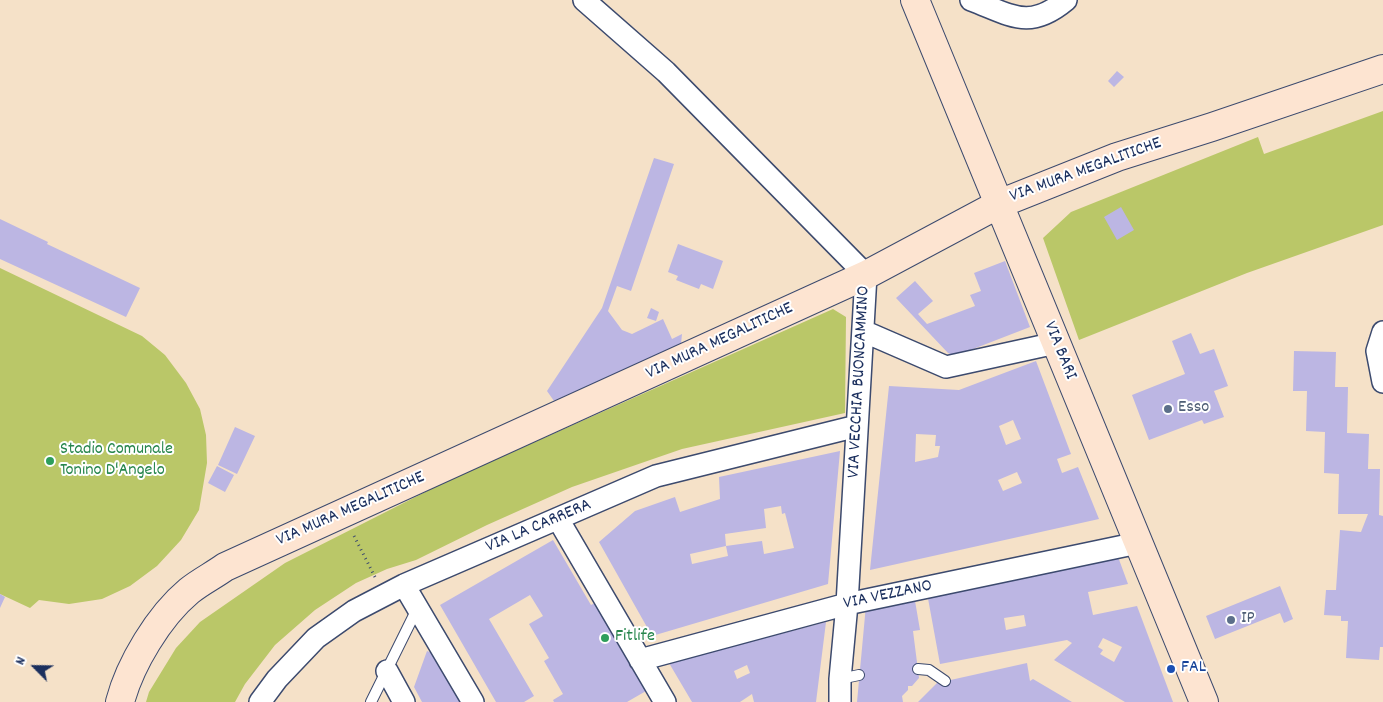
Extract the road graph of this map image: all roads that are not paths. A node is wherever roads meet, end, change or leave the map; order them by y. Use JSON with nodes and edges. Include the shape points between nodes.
{"nodes":[{"id":1,"x":584,"y":0,"type":"edge"},
{"id":2,"x":601,"y":0,"type":"edge"},
{"id":3,"x":916,"y":0,"type":"edge"},
{"id":4,"x":971,"y":0,"type":"edge"},
{"id":5,"x":1066,"y":0,"type":"edge"},
{"id":6,"x":623,"y":34,"type":"junction"},
{"id":7,"x":1383,"y":69,"type":"edge"},
{"id":8,"x":998,"y":204,"type":"junction"},
{"id":9,"x":866,"y":275,"type":"junction"},
{"id":10,"x":863,"y":331,"type":"junction"},
{"id":11,"x":1383,"y":332,"type":"edge"},
{"id":12,"x":1056,"y":343,"type":"junction"},
{"id":13,"x":1383,"y":382,"type":"edge"},
{"id":14,"x":857,"y":426,"type":"junction"},
{"id":15,"x":558,"y":519,"type":"junction"},
{"id":16,"x":1138,"y":543,"type":"junction"},
{"id":17,"x":404,"y":585,"type":"junction"},
{"id":18,"x":847,"y":604,"type":"junction"},
{"id":19,"x":417,"y":609,"type":"junction"},
{"id":20,"x":640,"y":660,"type":"junction"},
{"id":21,"x":918,"y":669,"type":"dead end"},
{"id":22,"x":387,"y":672,"type":"junction"},
{"id":23,"x":945,"y":681,"type":"dead end"},
{"id":24,"x":120,"y":702,"type":"edge"},
{"id":25,"x":260,"y":702,"type":"edge"},
{"id":26,"x":371,"y":702,"type":"edge"},
{"id":27,"x":404,"y":702,"type":"edge"},
{"id":28,"x":473,"y":702,"type":"edge"},
{"id":29,"x":665,"y":702,"type":"edge"},
{"id":30,"x":840,"y":702,"type":"edge"},
{"id":31,"x":1204,"y":702,"type":"edge"}],
"edges":[{"from":1,"to":6,"type":"street","name":"VIA VECCHIA BUONCAMMINO"},
{"from":2,"to":6,"type":"street"},
{"from":3,"to":8,"type":"main road","name":"VIA BARI"},
{"from":4,"to":5,"type":"street","via":[[1026,19],[1040,17]]},
{"from":6,"to":9,"type":"street","name":"VIA VECCHIA BUONCAMMINO","via":[[666,72]]},
{"from":7,"to":8,"type":"main road","name":"VIA MURA MEGALITICHE","via":[[1117,157]]},
{"from":8,"to":9,"type":"main road","name":"VIA MURA MEGALITICHE"},
{"from":8,"to":12,"type":"main road","name":"VIA BARI"},
{"from":9,"to":10,"type":"street","name":"VIA VECCHIA BUONCAMMINO"},
{"from":9,"to":24,"type":"main road","name":"VIA MURA MEGALITICHE","via":[[225,567],[189,591],[163,619],[139,654]]},
{"from":10,"to":12,"type":"street","via":[[946,367]]},
{"from":10,"to":14,"type":"street","name":"VIA VECCHIA BUONCAMMINO"},
{"from":11,"to":13,"type":"street","via":[[1377,351]]},
{"from":12,"to":16,"type":"main road","name":"VIA BARI"},
{"from":14,"to":15,"type":"street","name":"VIA LA CARRERA","via":[[656,476]]},
{"from":14,"to":18,"type":"street","name":"VIA VECCHIA BUONCAMMINO"},
{"from":15,"to":17,"type":"street","name":"VIA LA CARRERA"},
{"from":15,"to":20,"type":"street"},
{"from":16,"to":18,"type":"street","name":"VIA VEZZANO"},
{"from":16,"to":31,"type":"main road","name":"VIA BARI"},
{"from":17,"to":19,"type":"street"},
{"from":17,"to":25,"type":"street","name":"VIA LA CARRERA","via":[[354,611],[316,638]]},
{"from":18,"to":20,"type":"street","name":"VIA VEZZANO"},
{"from":18,"to":30,"type":"street","name":"VIA VECCHIA BUONCAMMINO","via":[[850,677]]},
{"from":19,"to":22,"type":"lane"},
{"from":19,"to":28,"type":"street"},
{"from":20,"to":29,"type":"street"},
{"from":21,"to":23,"type":"lane","via":[[929,670]]},
{"from":22,"to":26,"type":"lane"},
{"from":22,"to":27,"type":"street"}]}
